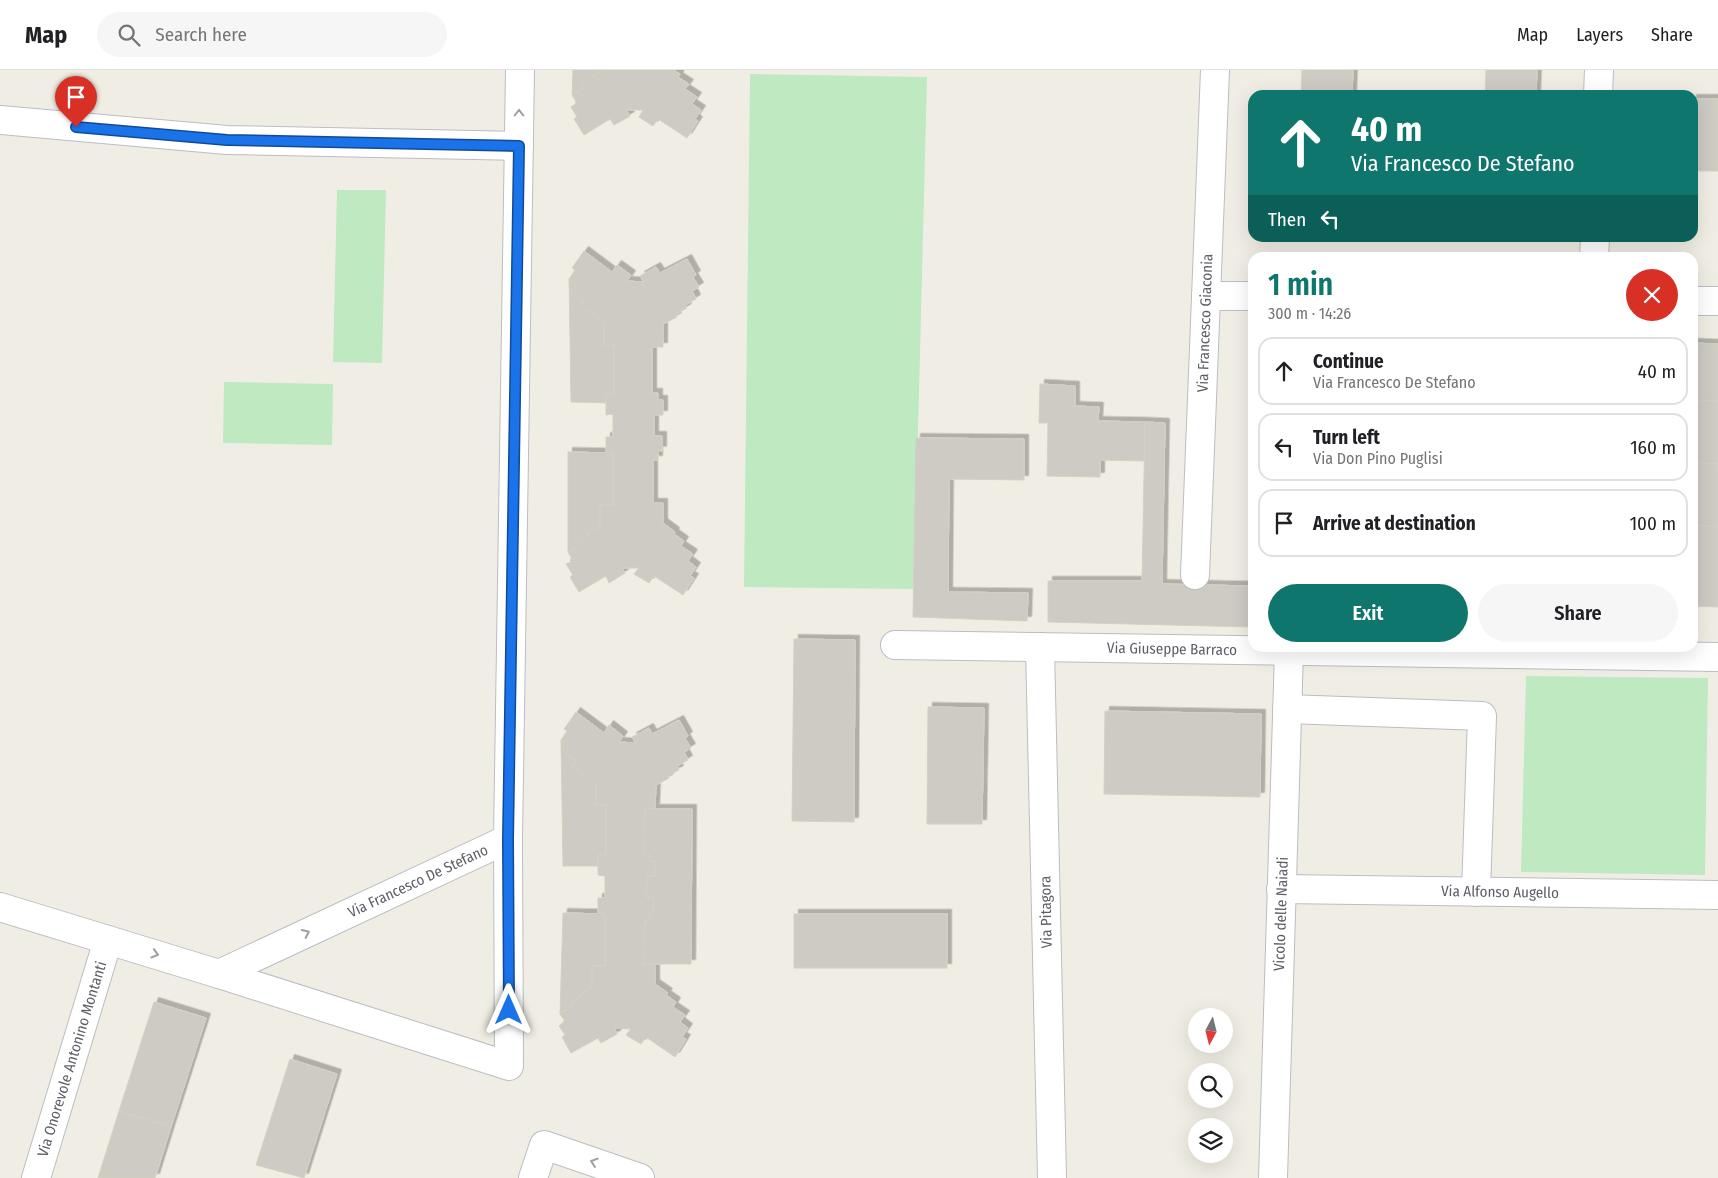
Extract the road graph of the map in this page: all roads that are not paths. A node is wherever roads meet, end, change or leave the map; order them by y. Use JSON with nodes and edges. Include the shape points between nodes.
{"nodes":[{"id":1,"x":520,"y":70,"type":"edge"},
{"id":2,"x":1215,"y":70,"type":"edge"},
{"id":3,"x":1599,"y":70,"type":"edge"},
{"id":4,"x":1598,"y":90,"type":"edge"},
{"id":5,"x":0,"y":120,"type":"edge"},
{"id":6,"x":519,"y":146,"type":"junction"},
{"id":7,"x":1206,"y":296,"type":"junction"},
{"id":8,"x":1248,"y":296,"type":"edge"},
{"id":9,"x":1698,"y":301,"type":"edge"},
{"id":10,"x":1718,"y":301,"type":"edge"},
{"id":11,"x":1195,"y":575,"type":"dead end"},
{"id":12,"x":895,"y":645,"type":"dead end"},
{"id":13,"x":1040,"y":647,"type":"junction"},
{"id":14,"x":1248,"y":650,"type":"edge"},
{"id":15,"x":1289,"y":652,"type":"edge"},
{"id":16,"x":1606,"y":652,"type":"edge"},
{"id":17,"x":1718,"y":657,"type":"edge"},
{"id":18,"x":1287,"y":709,"type":"junction"},
{"id":19,"x":508,"y":839,"type":"junction"},
{"id":20,"x":1281,"y":889,"type":"junction"},
{"id":21,"x":1476,"y":892,"type":"junction"},
{"id":22,"x":1718,"y":895,"type":"edge"},
{"id":23,"x":0,"y":906,"type":"edge"},
{"id":24,"x":108,"y":940,"type":"junction"},
{"id":25,"x":218,"y":974,"type":"junction"},
{"id":26,"x":36,"y":1178,"type":"edge"},
{"id":27,"x":533,"y":1178,"type":"edge"},
{"id":28,"x":640,"y":1178,"type":"edge"},
{"id":29,"x":1052,"y":1178,"type":"edge"},
{"id":30,"x":1272,"y":1178,"type":"edge"}],
"edges":[{"from":6,"to":1,"type":"street","one_way":true},
{"from":2,"to":7,"type":"street","name":"Via Francesco Giaconia"},
{"from":3,"to":4,"type":"street"},
{"from":5,"to":6,"type":"street","via":[[227,140]]},
{"from":6,"to":19,"type":"street"},
{"from":7,"to":8,"type":"street"},
{"from":7,"to":11,"type":"street","name":"Via Francesco Giaconia"},
{"from":9,"to":10,"type":"street"},
{"from":12,"to":13,"type":"street","name":"Via Giuseppe Barraco"},
{"from":13,"to":14,"type":"street","name":"Via Giuseppe Barraco"},
{"from":13,"to":29,"type":"street","name":"Via Pitagora"},
{"from":15,"to":18,"type":"street","name":"Vicolo delle Naiadi"},
{"from":16,"to":17,"type":"street","name":"Via Giuseppe Barraco"},
{"from":18,"to":20,"type":"street","name":"Vicolo delle Naiadi"},
{"from":18,"to":21,"type":"street","via":[[1482,716]]},
{"from":25,"to":19,"type":"street","name":"Via Francesco De Stefano","one_way":true},
{"from":19,"to":25,"type":"street","via":[[509,1066]]},
{"from":20,"to":21,"type":"street","name":"Via Alfonso Augello"},
{"from":20,"to":30,"type":"street","name":"Vicolo delle Naiadi"},
{"from":21,"to":22,"type":"street","name":"Via Alfonso Augello"},
{"from":23,"to":24,"type":"street"},
{"from":24,"to":25,"type":"street","one_way":true},
{"from":24,"to":26,"type":"street","name":"Via Onorevole Antonino Montanti"},
{"from":28,"to":27,"type":"street","one_way":true,"via":[[544,1146]]}]}
